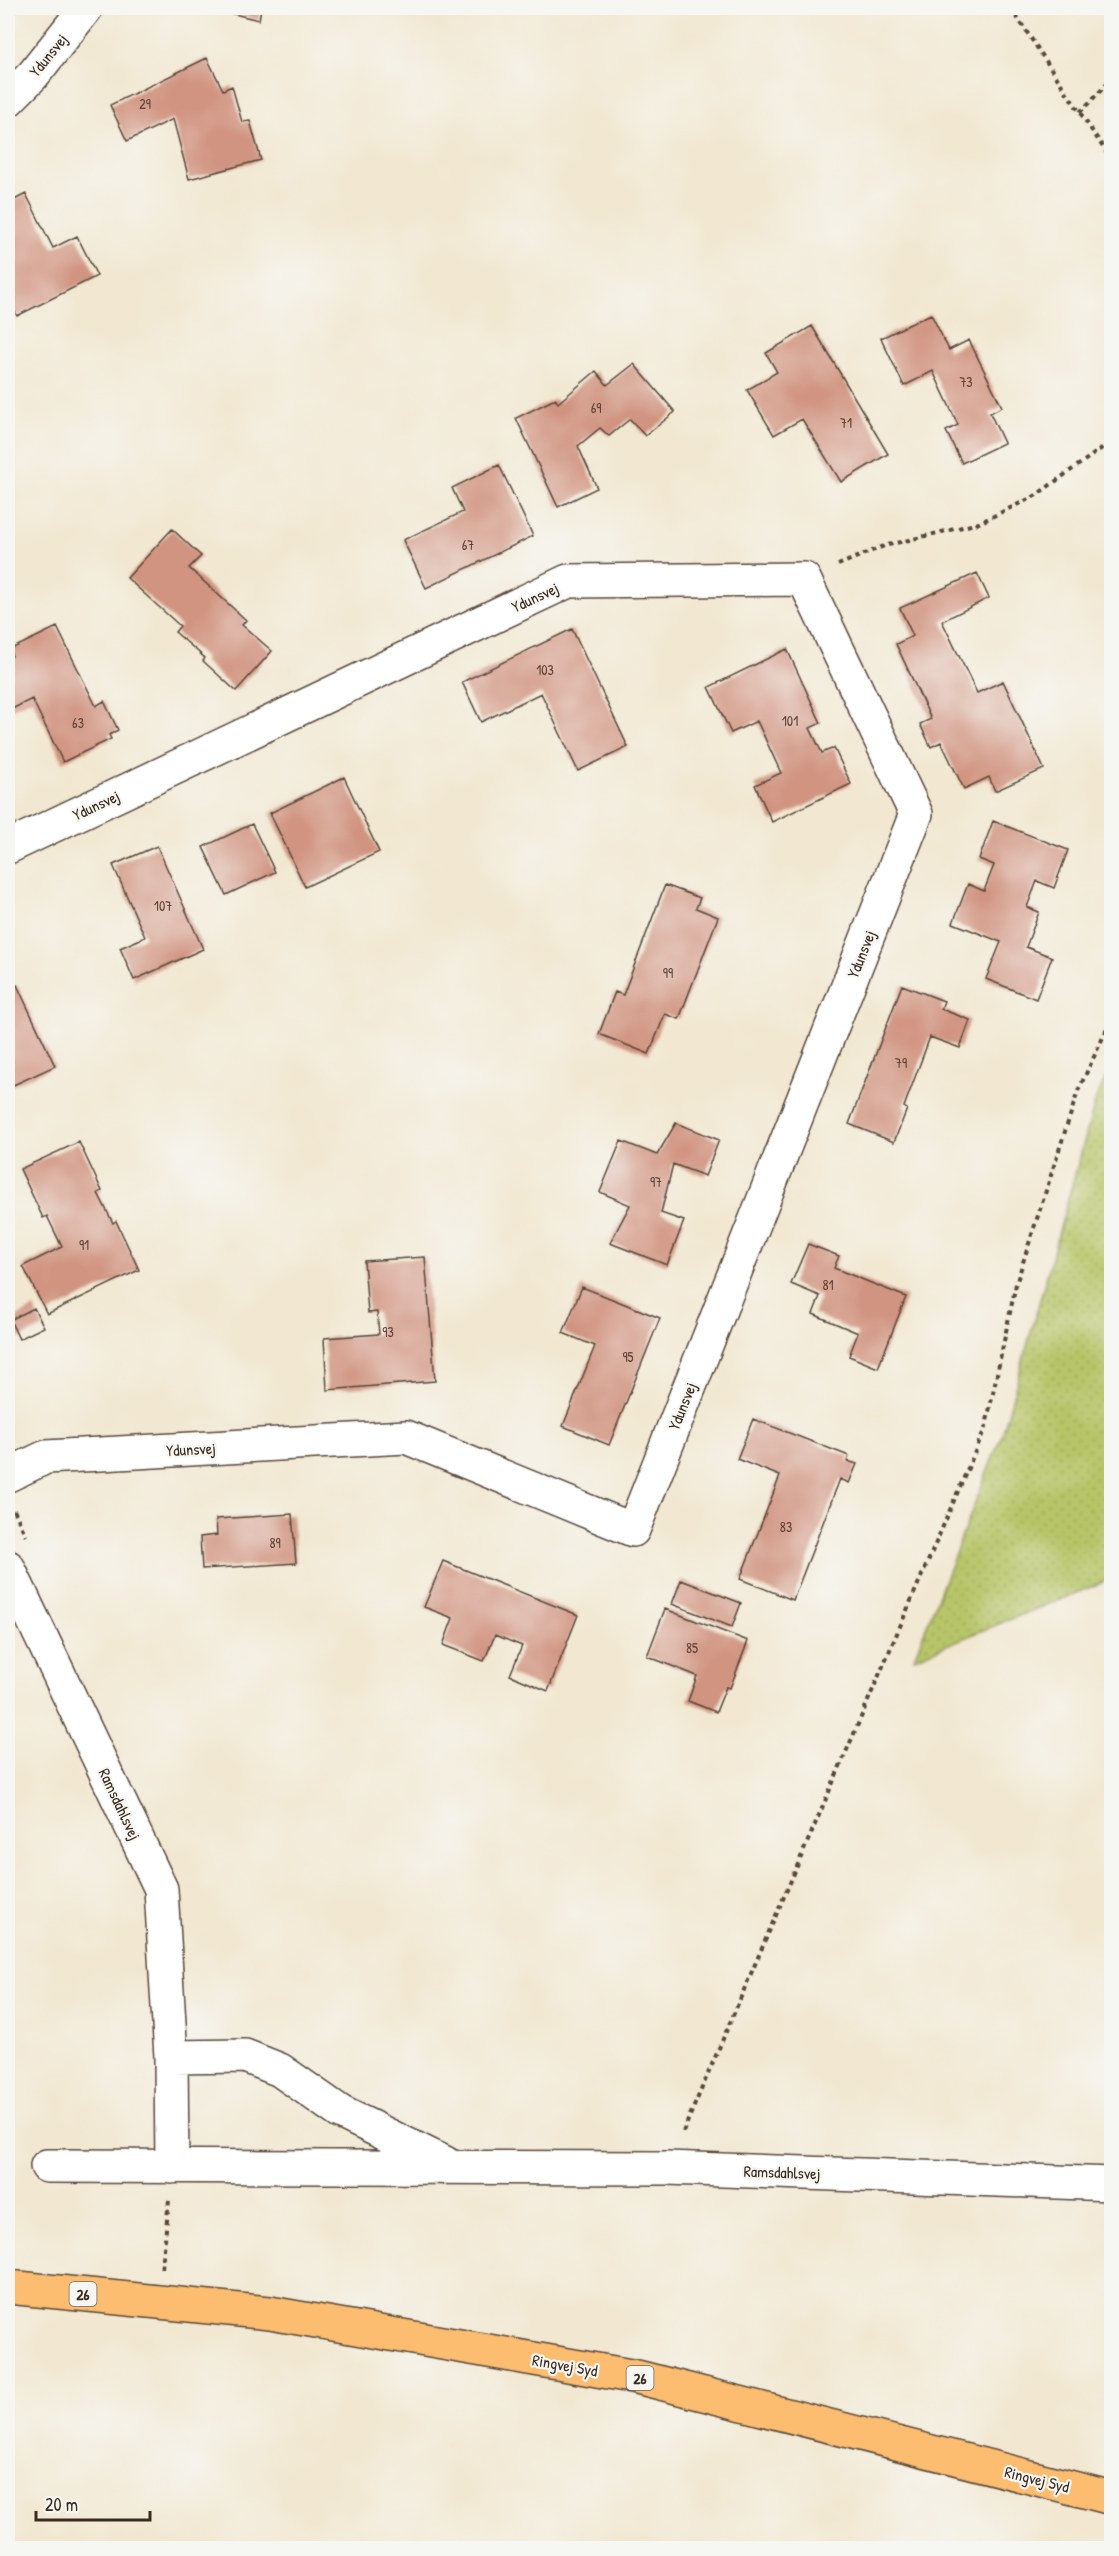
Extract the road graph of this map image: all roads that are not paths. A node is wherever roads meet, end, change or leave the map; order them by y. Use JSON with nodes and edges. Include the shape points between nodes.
{"nodes":[{"id":1,"x":86,"y":8,"type":"edge"},
{"id":2,"x":8,"y":100,"type":"edge"},
{"id":3,"x":8,"y":847,"type":"edge"},
{"id":4,"x":8,"y":1475,"type":"edge"},
{"id":5,"x":8,"y":1567,"type":"edge"},
{"id":6,"x":171,"y":2057,"type":"junction"},
{"id":7,"x":46,"y":2166,"type":"dead end"},
{"id":8,"x":172,"y":2167,"type":"junction"},
{"id":9,"x":452,"y":2167,"type":"junction"},
{"id":10,"x":1112,"y":2184,"type":"edge"},
{"id":11,"x":8,"y":2287,"type":"edge"},
{"id":12,"x":1112,"y":2498,"type":"edge"}],
"edges":[{"from":1,"to":2,"type":"street","name":"Ydunsvej"},
{"from":3,"to":4,"type":"street","name":"Ydunsvej","via":[[568,581],[804,579],[916,814],[633,1530],[406,1437],[46,1457]]},
{"from":5,"to":6,"type":"street","name":"Ramsdahlsvej","via":[[160,1889]]},
{"from":6,"to":8,"type":"street","name":"Ramsdahlsvej"},
{"from":6,"to":9,"type":"street","name":"Ramsdahlsvej","via":[[245,2056],[280,2070],[340,2112]]},
{"from":7,"to":8,"type":"street","name":"Ramsdahlsvej"},
{"from":8,"to":9,"type":"street","name":"Ramsdahlsvej"},
{"from":9,"to":10,"type":"street","name":"Ramsdahlsvej","via":[[667,2168]]},
{"from":11,"to":12,"type":"main road","name":"Ringvej Syd","number":"26","via":[[270,2313],[637,2377]]}]}
